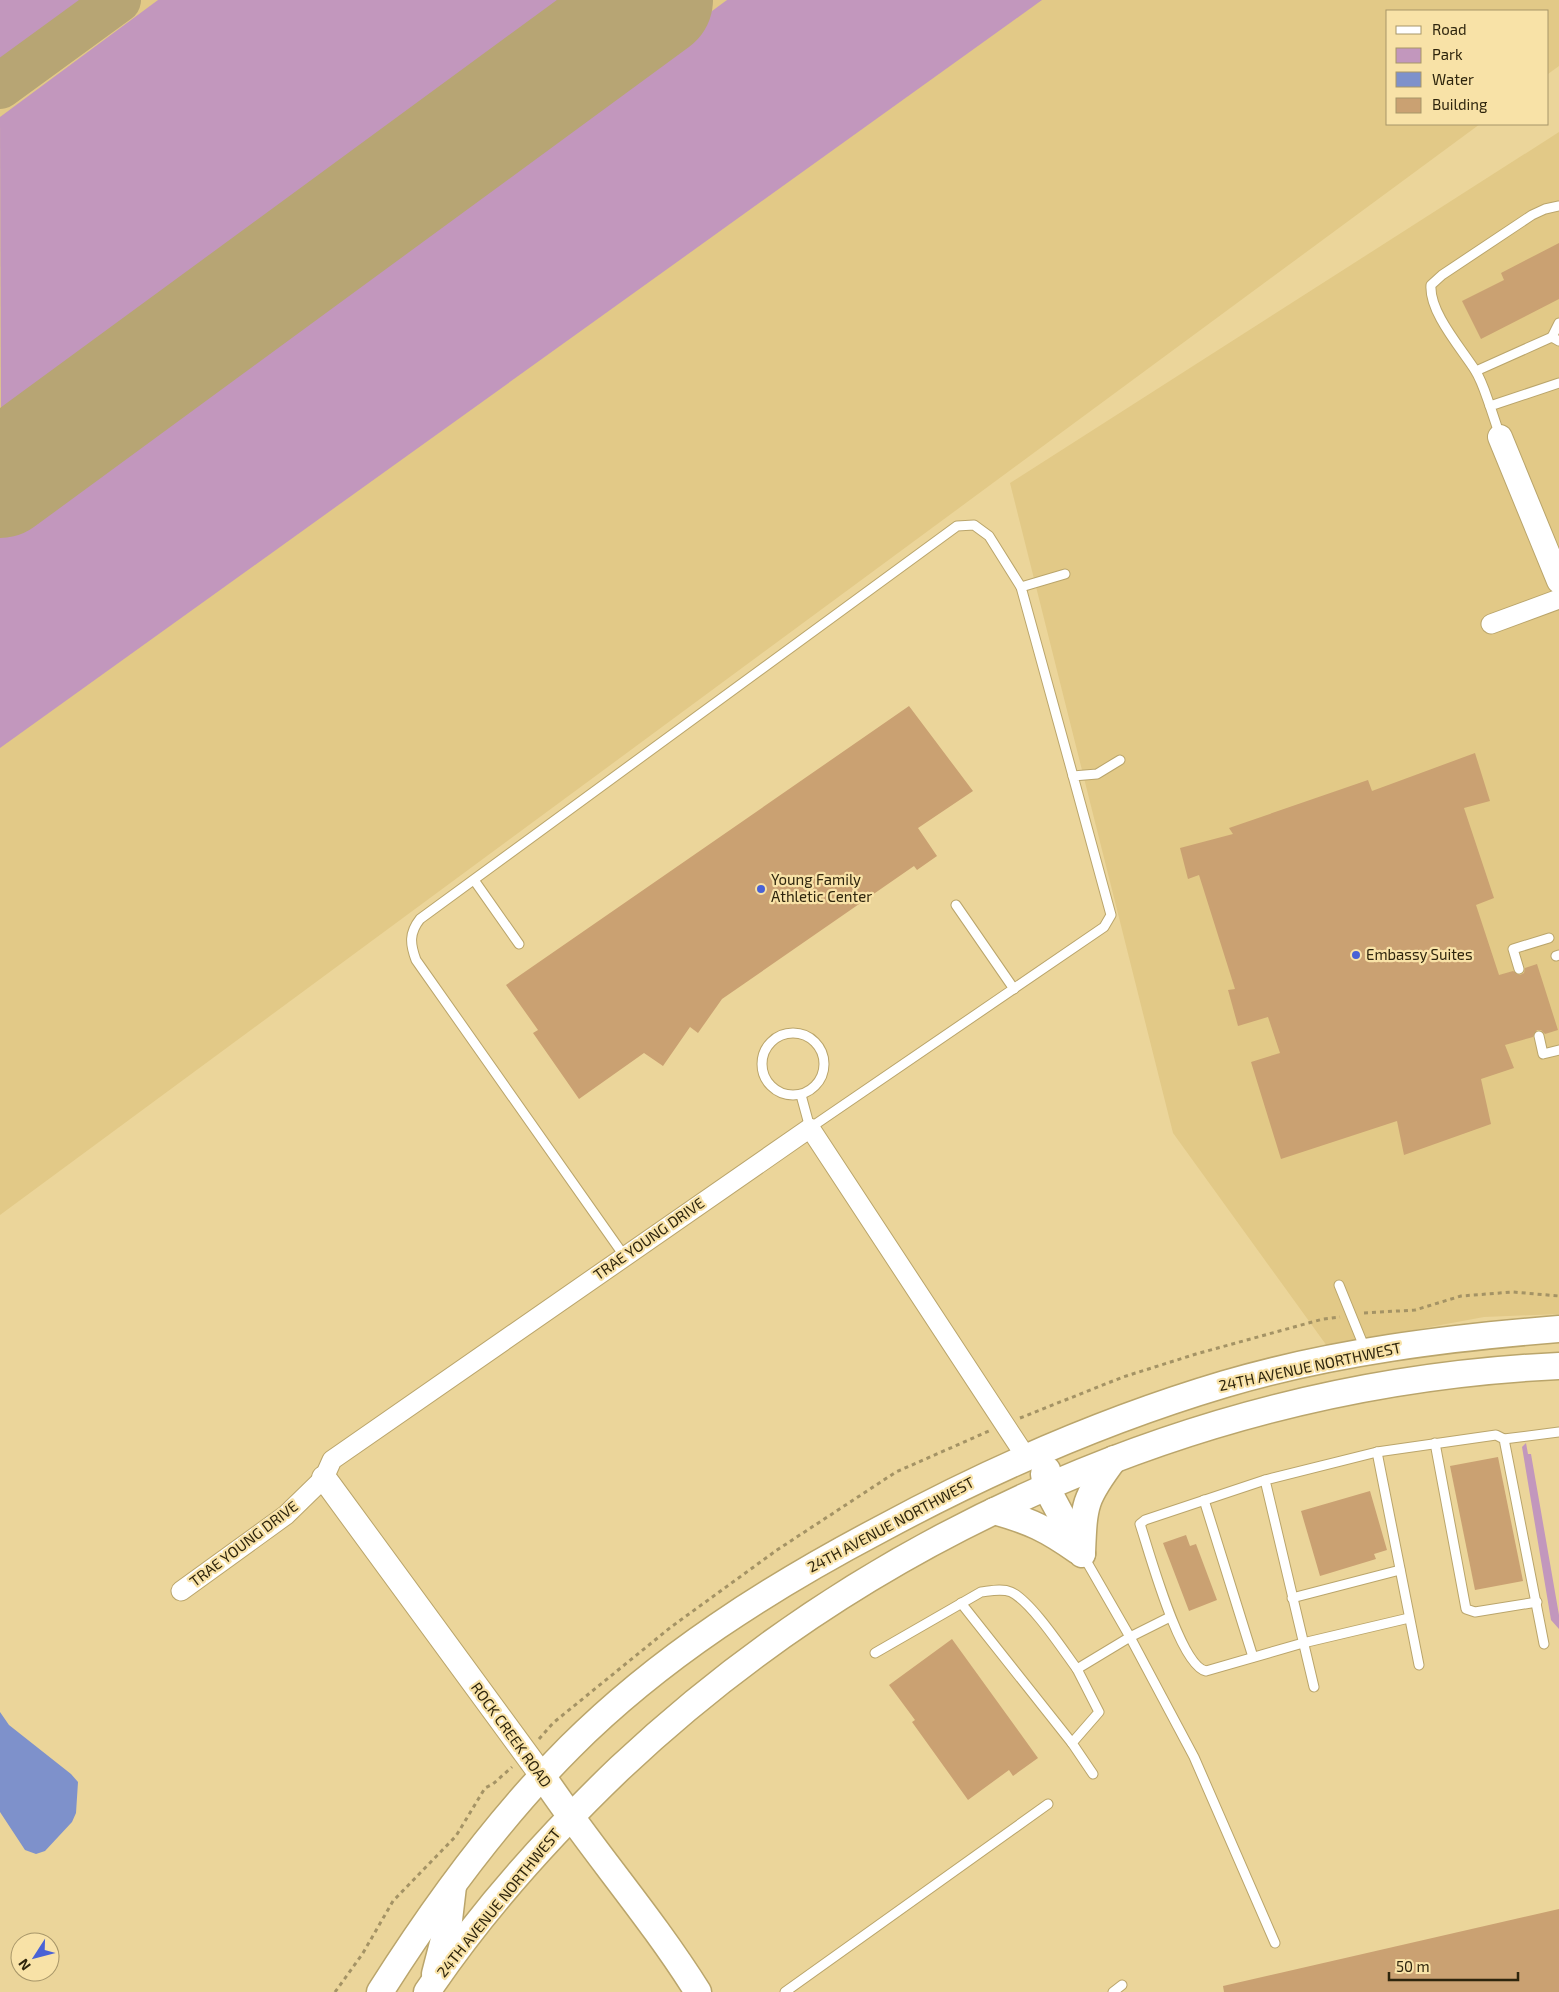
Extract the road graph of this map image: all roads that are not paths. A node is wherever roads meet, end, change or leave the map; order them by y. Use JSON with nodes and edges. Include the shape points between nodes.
{"nodes":[{"id":1,"x":1559,"y":206,"type":"edge"},
{"id":2,"x":1559,"y":323,"type":"edge"},
{"id":3,"x":1556,"y":339,"type":"edge"},
{"id":4,"x":1476,"y":371,"type":"junction"},
{"id":5,"x":1559,"y":383,"type":"edge"},
{"id":6,"x":1490,"y":406,"type":"junction"},
{"id":7,"x":1500,"y":437,"type":"joint"},
{"id":8,"x":1065,"y":574,"type":"dead end"},
{"id":9,"x":1559,"y":581,"type":"edge"},
{"id":10,"x":1021,"y":587,"type":"junction"},
{"id":11,"x":1559,"y":599,"type":"edge"},
{"id":12,"x":1491,"y":624,"type":"dead end"},
{"id":13,"x":1120,"y":760,"type":"dead end"},
{"id":14,"x":1073,"y":776,"type":"junction"},
{"id":15,"x":474,"y":880,"type":"junction"},
{"id":16,"x":956,"y":905,"type":"dead end"},
{"id":17,"x":1549,"y":938,"type":"dead end"},
{"id":18,"x":519,"y":944,"type":"dead end"},
{"id":19,"x":1519,"y":969,"type":"dead end"},
{"id":20,"x":1014,"y":989,"type":"junction"},
{"id":21,"x":1539,"y":1036,"type":"dead end"},
{"id":22,"x":1559,"y":1050,"type":"edge"},
{"id":23,"x":801,"y":1095,"type":"junction"},
{"id":24,"x":810,"y":1128,"type":"junction"},
{"id":25,"x":625,"y":1257,"type":"junction"},
{"id":26,"x":1339,"y":1285,"type":"dead end"},
{"id":27,"x":1559,"y":1329,"type":"edge"},
{"id":28,"x":1366,"y":1352,"type":"junction"},
{"id":29,"x":1559,"y":1366,"type":"edge"},
{"id":30,"x":1280,"y":1370,"type":"junction"},
{"id":31,"x":1559,"y":1432,"type":"edge"},
{"id":32,"x":1504,"y":1439,"type":"junction"},
{"id":33,"x":1435,"y":1443,"type":"junction"},
{"id":34,"x":1377,"y":1452,"type":"junction"},
{"id":35,"x":1026,"y":1457,"type":"junction"},
{"id":36,"x":1114,"y":1459,"type":"junction"},
{"id":37,"x":324,"y":1478,"type":"junction"},
{"id":38,"x":1265,"y":1480,"type":"junction"},
{"id":39,"x":1046,"y":1487,"type":"junction"},
{"id":40,"x":1204,"y":1500,"type":"junction"},
{"id":41,"x":994,"y":1511,"type":"junction"},
{"id":42,"x":1082,"y":1554,"type":"junction"},
{"id":43,"x":1400,"y":1570,"type":"junction"},
{"id":44,"x":181,"y":1591,"type":"dead end"},
{"id":45,"x":1292,"y":1598,"type":"junction"},
{"id":46,"x":1537,"y":1602,"type":"junction"},
{"id":47,"x":961,"y":1603,"type":"junction"},
{"id":48,"x":1170,"y":1617,"type":"junction"},
{"id":49,"x":1409,"y":1618,"type":"junction"},
{"id":50,"x":793,"y":1628,"type":"junction"},
{"id":51,"x":1130,"y":1637,"type":"junction"},
{"id":52,"x":1303,"y":1642,"type":"junction"},
{"id":53,"x":1544,"y":1644,"type":"dead end"},
{"id":54,"x":875,"y":1653,"type":"dead end"},
{"id":55,"x":1253,"y":1657,"type":"junction"},
{"id":56,"x":1419,"y":1665,"type":"dead end"},
{"id":57,"x":1078,"y":1669,"type":"junction"},
{"id":58,"x":1314,"y":1687,"type":"dead end"},
{"id":59,"x":1072,"y":1743,"type":"junction"},
{"id":60,"x":1093,"y":1774,"type":"dead end"},
{"id":61,"x":542,"y":1777,"type":"junction"},
{"id":62,"x":1048,"y":1804,"type":"dead end"},
{"id":63,"x":570,"y":1818,"type":"junction"},
{"id":64,"x":453,"y":1882,"type":"junction"},
{"id":65,"x":1275,"y":1943,"type":"dead end"},
{"id":66,"x":1122,"y":1985,"type":"dead end"},
{"id":67,"x":430,"y":1988,"type":"edge"},
{"id":68,"x":380,"y":1992,"type":"edge"},
{"id":69,"x":698,"y":1992,"type":"edge"},
{"id":70,"x":786,"y":1992,"type":"edge"},
{"id":71,"x":1113,"y":1992,"type":"edge"}],
"edges":[{"from":1,"to":4,"type":"lane","via":[[1532,215],[1431,285],[1441,317],[1458,348]]},
{"from":2,"to":3,"type":"lane"},
{"from":3,"to":4,"type":"lane"},
{"from":4,"to":6,"type":"lane"},
{"from":5,"to":6,"type":"lane"},
{"from":6,"to":7,"type":"lane"},
{"from":7,"to":9,"type":"street"},
{"from":8,"to":10,"type":"lane"},
{"from":10,"to":14,"type":"lane"},
{"from":10,"to":15,"type":"lane","via":[[989,536],[974,526],[957,526]]},
{"from":11,"to":12,"type":"street"},
{"from":13,"to":14,"type":"lane","via":[[1097,774]]},
{"from":14,"to":20,"type":"lane","via":[[1111,915],[1104,927]]},
{"from":15,"to":18,"type":"lane"},
{"from":15,"to":25,"type":"lane","via":[[413,928],[410,943],[416,960]]},
{"from":16,"to":20,"type":"lane"},
{"from":17,"to":19,"type":"lane","via":[[1513,950]]},
{"from":20,"to":24,"type":"lane"},
{"from":21,"to":22,"type":"lane","via":[[1544,1054]]},
{"from":23,"to":23,"type":"lane","via":[[821,1080],[825,1060],[815,1041],[806,1035],[786,1033],[769,1044],[764,1053],[763,1073],[774,1089],[783,1094]]},
{"from":23,"to":24,"type":"lane"},
{"from":24,"to":25,"type":"street","name":"TRAE YOUNG DRIVE"},
{"from":24,"to":35,"type":"street"},
{"from":25,"to":37,"type":"street","name":"TRAE YOUNG DRIVE","via":[[332,1460]]},
{"from":26,"to":28,"type":"lane"},
{"from":27,"to":28,"type":"main road","name":"24TH AVENUE NORTHWEST","via":[[1486,1335]]},
{"from":28,"to":30,"type":"main road","name":"24TH AVENUE NORTHWEST"},
{"from":29,"to":36,"type":"main road","name":"24TH AVENUE NORTHWEST","via":[[1424,1379],[1331,1396],[1228,1421]]},
{"from":30,"to":35,"type":"main road","name":"24TH AVENUE NORTHWEST","via":[[1152,1407]]},
{"from":30,"to":39,"type":"main road","via":[[1214,1406],[1049,1467],[1044,1474]]},
{"from":31,"to":32,"type":"lane"},
{"from":32,"to":33,"type":"lane","via":[[1496,1435]]},
{"from":32,"to":46,"type":"lane"},
{"from":33,"to":34,"type":"lane"},
{"from":33,"to":46,"type":"lane","via":[[1466,1609],[1475,1612]]},
{"from":34,"to":38,"type":"lane"},
{"from":34,"to":43,"type":"lane"},
{"from":35,"to":50,"type":"main road","via":[[1021,1472],[1010,1482],[866,1559]]},
{"from":35,"to":61,"type":"main road","name":"24TH AVENUE NORTHWEST","via":[[842,1549],[729,1618],[627,1697]]},
{"from":36,"to":39,"type":"main road","name":"24TH AVENUE NORTHWEST"},
{"from":36,"to":42,"type":"main road","via":[[1087,1499]]},
{"from":37,"to":44,"type":"street","name":"TRAE YOUNG DRIVE","via":[[286,1515]]},
{"from":37,"to":61,"type":"street","name":"ROCK CREEK ROAD"},
{"from":38,"to":40,"type":"lane"},
{"from":38,"to":45,"type":"lane"},
{"from":39,"to":41,"type":"main road","name":"24TH AVENUE NORTHWEST"},
{"from":39,"to":42,"type":"main road"},
{"from":40,"to":48,"type":"lane","via":[[1140,1524]]},
{"from":40,"to":55,"type":"lane"},
{"from":41,"to":42,"type":"main road","via":[[1022,1518],[1049,1530]]},
{"from":41,"to":50,"type":"main road","name":"24TH AVENUE NORTHWEST","via":[[913,1552],[845,1592]]},
{"from":42,"to":51,"type":"lane"},
{"from":43,"to":45,"type":"lane"},
{"from":43,"to":49,"type":"lane"},
{"from":45,"to":52,"type":"lane"},
{"from":46,"to":53,"type":"lane"},
{"from":47,"to":54,"type":"lane"},
{"from":47,"to":57,"type":"lane","via":[[980,1592],[1011,1592],[1024,1601]]},
{"from":47,"to":59,"type":"lane"},
{"from":48,"to":51,"type":"lane"},
{"from":48,"to":55,"type":"lane","via":[[1200,1670]]},
{"from":49,"to":52,"type":"lane"},
{"from":49,"to":56,"type":"lane"},
{"from":50,"to":63,"type":"main road","name":"24TH AVENUE NORTHWEST","via":[[656,1735]]},
{"from":51,"to":57,"type":"lane"},
{"from":51,"to":65,"type":"lane","via":[[1194,1756]]},
{"from":52,"to":55,"type":"lane"},
{"from":52,"to":58,"type":"lane"},
{"from":57,"to":59,"type":"lane","via":[[1100,1712]]},
{"from":59,"to":60,"type":"lane"},
{"from":61,"to":63,"type":"main road","name":"ROCK CREEK ROAD"},
{"from":61,"to":64,"type":"main road","name":"24TH AVENUE NORTHWEST"},
{"from":62,"to":70,"type":"lane"},
{"from":63,"to":67,"type":"main road","name":"24TH AVENUE NORTHWEST","via":[[530,1860]]},
{"from":63,"to":69,"type":"main road","name":"ROCK CREEK ROAD","via":[[653,1925]]},
{"from":64,"to":67,"type":"main road","via":[[449,1920]]},
{"from":64,"to":68,"type":"main road","name":"24TH AVENUE NORTHWEST"},
{"from":66,"to":71,"type":"lane"}]}
